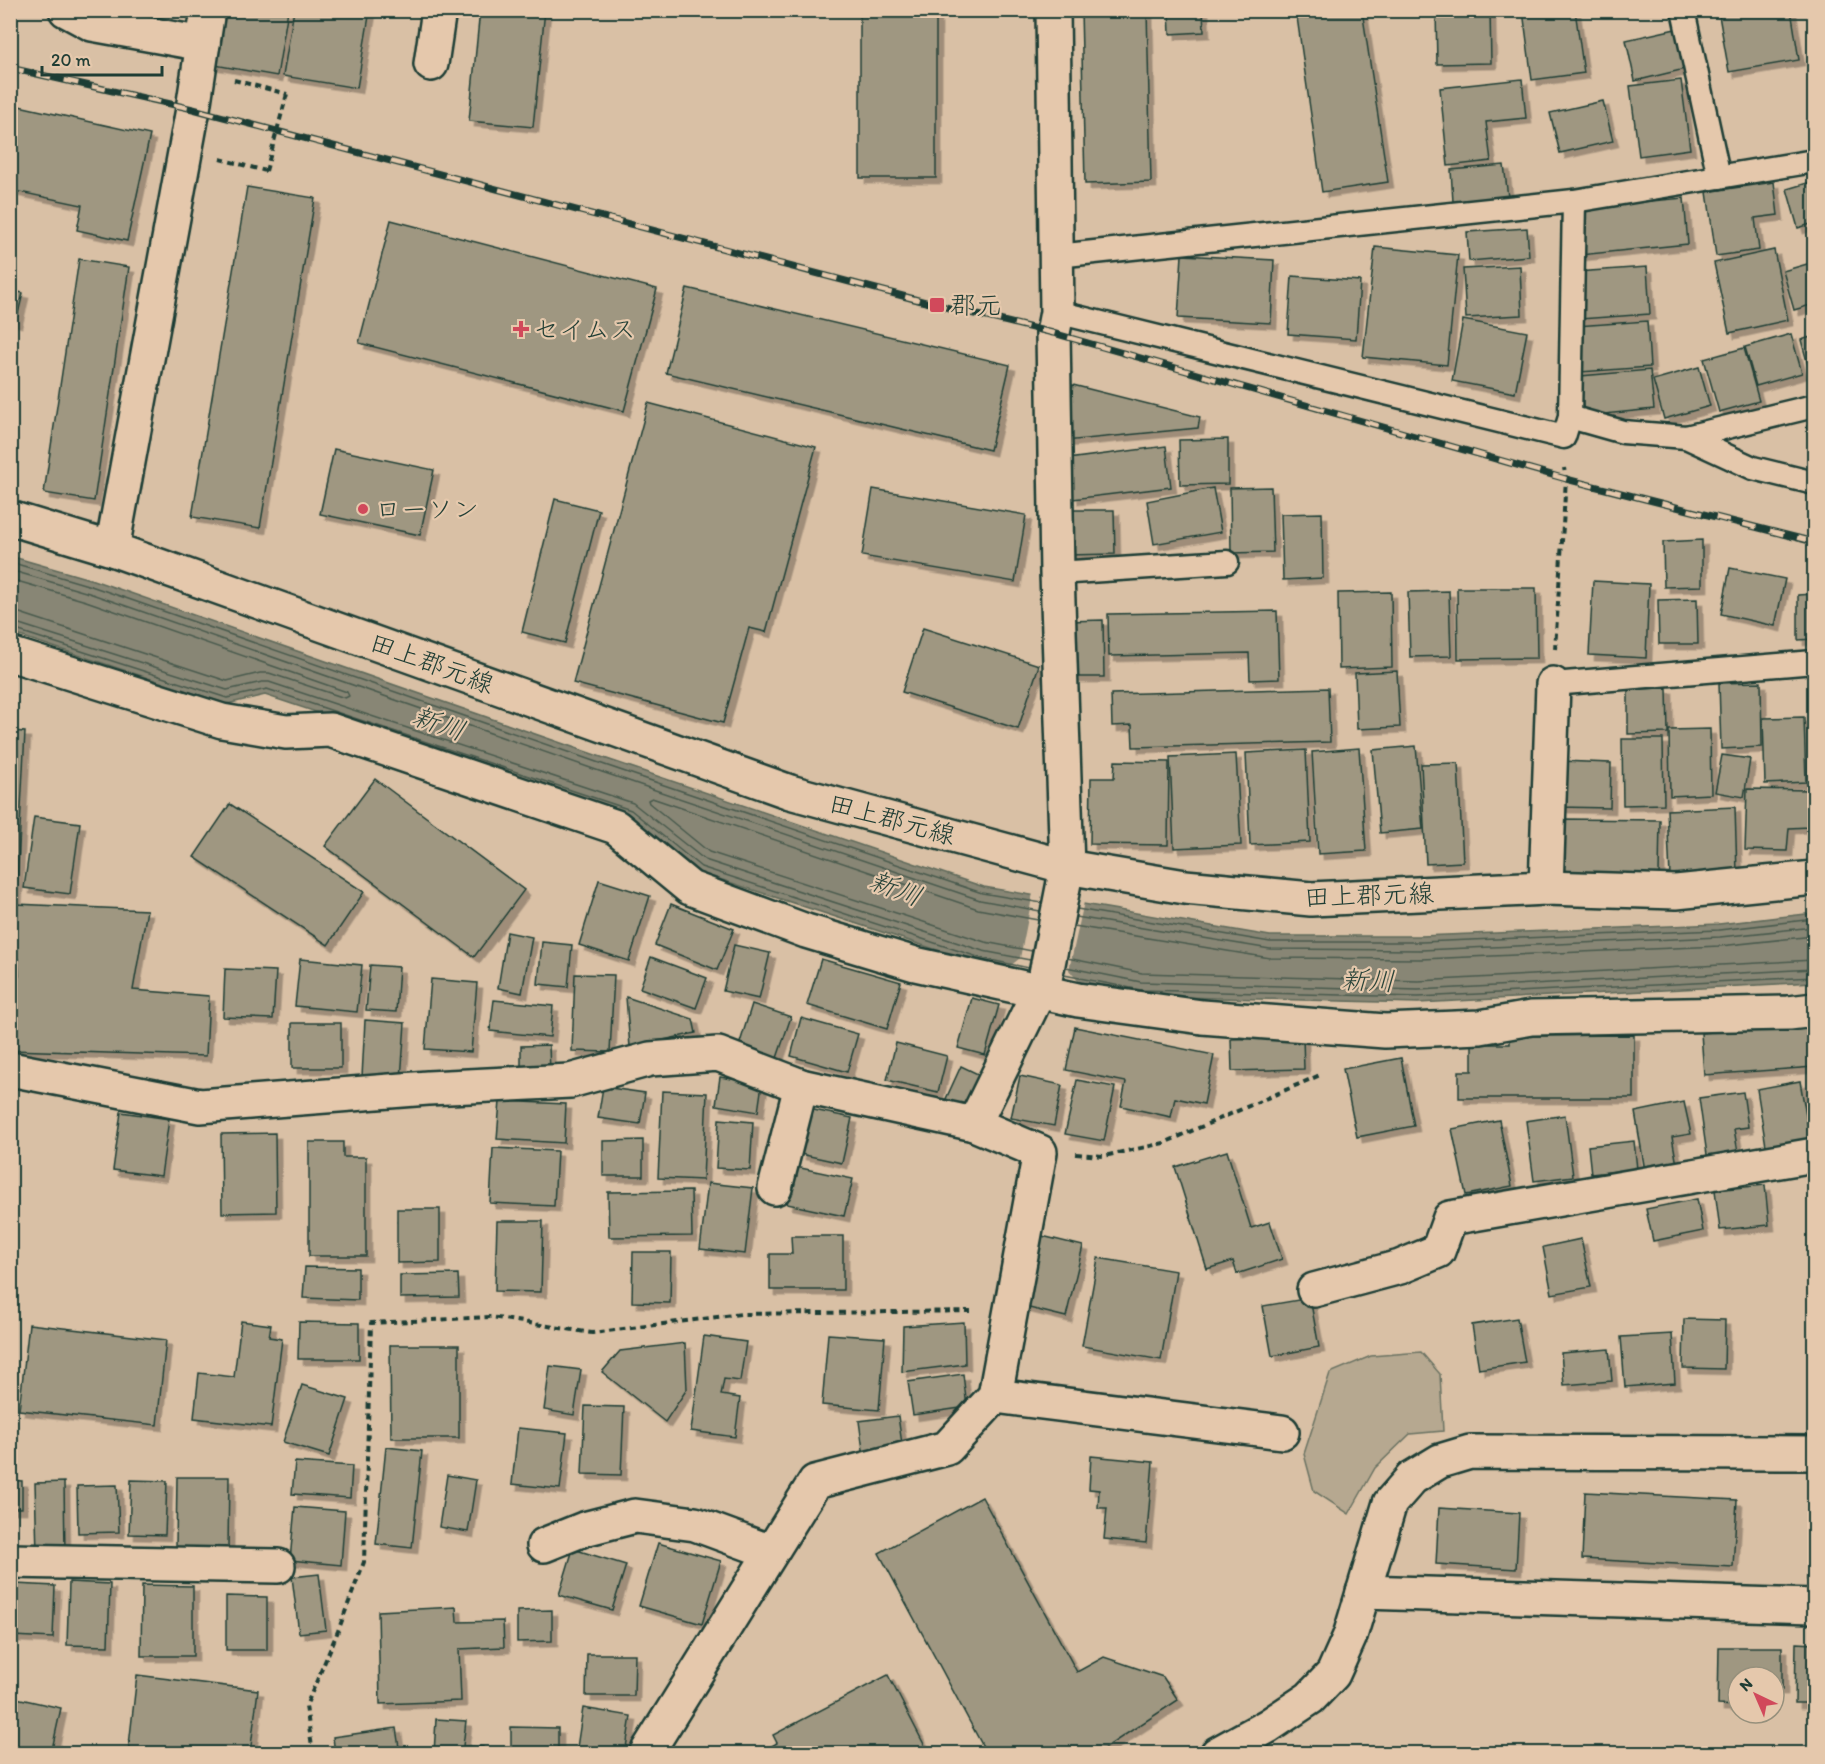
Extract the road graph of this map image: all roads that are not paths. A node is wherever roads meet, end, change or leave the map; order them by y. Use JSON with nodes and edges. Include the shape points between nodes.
{"nodes":[{"id":1,"x":66,"y":10,"type":"edge"},
{"id":2,"x":208,"y":10,"type":"edge"},
{"id":3,"x":439,"y":10,"type":"edge"},
{"id":4,"x":1053,"y":10,"type":"edge"},
{"id":5,"x":1683,"y":10,"type":"edge"},
{"id":6,"x":201,"y":58,"type":"junction"},
{"id":7,"x":431,"y":64,"type":"dead end"},
{"id":8,"x":1815,"y":160,"type":"edge"},
{"id":9,"x":1719,"y":177,"type":"junction"},
{"id":10,"x":1574,"y":201,"type":"junction"},
{"id":11,"x":1057,"y":256,"type":"junction"},
{"id":12,"x":1057,"y":312,"type":"junction"},
{"id":13,"x":1815,"y":406,"type":"edge"},
{"id":14,"x":1567,"y":427,"type":"junction"},
{"id":15,"x":1686,"y":437,"type":"junction"},
{"id":16,"x":1815,"y":483,"type":"edge"},
{"id":17,"x":10,"y":518,"type":"edge"},
{"id":18,"x":112,"y":549,"type":"junction"},
{"id":19,"x":1227,"y":562,"type":"dead end"},
{"id":20,"x":1057,"y":573,"type":"junction"},
{"id":21,"x":10,"y":654,"type":"edge"},
{"id":22,"x":1815,"y":662,"type":"edge"},
{"id":23,"x":1553,"y":684,"type":"joint"},
{"id":24,"x":1066,"y":874,"type":"junction"},
{"id":25,"x":1815,"y":878,"type":"edge"},
{"id":26,"x":1546,"y":888,"type":"junction"},
{"id":27,"x":1042,"y":985,"type":"junction"},
{"id":28,"x":1815,"y":1010,"type":"edge"},
{"id":29,"x":10,"y":1069,"type":"edge"},
{"id":30,"x":801,"y":1086,"type":"junction"},
{"id":31,"x":974,"y":1124,"type":"junction"},
{"id":32,"x":1815,"y":1155,"type":"edge"},
{"id":33,"x":776,"y":1188,"type":"dead end"},
{"id":34,"x":1314,"y":1290,"type":"dead end"},
{"id":35,"x":995,"y":1396,"type":"junction"},
{"id":36,"x":1282,"y":1432,"type":"dead end"},
{"id":37,"x":1815,"y":1453,"type":"edge"},
{"id":38,"x":544,"y":1545,"type":"dead end"},
{"id":39,"x":771,"y":1552,"type":"junction"},
{"id":40,"x":10,"y":1561,"type":"edge"},
{"id":41,"x":279,"y":1566,"type":"dead end"},
{"id":42,"x":1363,"y":1592,"type":"junction"},
{"id":43,"x":1815,"y":1606,"type":"edge"},
{"id":44,"x":646,"y":1754,"type":"edge"},
{"id":45,"x":1217,"y":1754,"type":"edge"}],
"edges":[{"from":1,"to":6,"type":"street","via":[[92,24]]},
{"from":2,"to":6,"type":"street"},
{"from":3,"to":7,"type":"street"},
{"from":4,"to":11,"type":"street"},
{"from":5,"to":9,"type":"lane"},
{"from":6,"to":18,"type":"street"},
{"from":8,"to":9,"type":"lane"},
{"from":9,"to":10,"type":"lane"},
{"from":10,"to":11,"type":"lane"},
{"from":10,"to":14,"type":"lane"},
{"from":11,"to":12,"type":"street"},
{"from":12,"to":14,"type":"lane"},
{"from":12,"to":20,"type":"street","via":[[1053,333]]},
{"from":13,"to":15,"type":"lane"},
{"from":14,"to":15,"type":"lane"},
{"from":15,"to":16,"type":"lane","via":[[1753,468]]},
{"from":17,"to":18,"type":"street","name":"田上郡元線"},
{"from":18,"to":24,"type":"street","name":"田上郡元線","via":[[790,792]]},
{"from":19,"to":20,"type":"lane"},
{"from":20,"to":24,"type":"street"},
{"from":21,"to":27,"type":"street","via":[[222,721],[286,732],[330,730],[616,827],[690,888],[806,931],[915,963]]},
{"from":22,"to":23,"type":"lane"},
{"from":23,"to":26,"type":"street"},
{"from":24,"to":26,"type":"street","name":"田上郡元線","via":[[1311,899]]},
{"from":24,"to":27,"type":"street"},
{"from":25,"to":26,"type":"street","name":"田上郡元線","via":[[1676,892]]},
{"from":27,"to":28,"type":"street","via":[[1078,1000],[1202,1017],[1385,1031],[1480,1027],[1531,1018]]},
{"from":27,"to":31,"type":"street"},
{"from":29,"to":30,"type":"street","via":[[200,1106],[570,1081],[650,1059],[718,1054]]},
{"from":30,"to":31,"type":"street"},
{"from":30,"to":33,"type":"street"},
{"from":31,"to":35,"type":"street","via":[[1040,1152]]},
{"from":32,"to":34,"type":"street","via":[[1450,1218],[1438,1251],[1400,1267]]},
{"from":35,"to":36,"type":"street"},
{"from":35,"to":39,"type":"street","via":[[947,1448],[815,1482]]},
{"from":37,"to":42,"type":"street","via":[[1470,1452],[1440,1461],[1412,1478],[1390,1503]]},
{"from":38,"to":39,"type":"street","via":[[584,1529],[635,1516],[695,1524]]},
{"from":39,"to":44,"type":"street"},
{"from":40,"to":41,"type":"street"},
{"from":42,"to":43,"type":"street"},
{"from":42,"to":45,"type":"street","via":[[1333,1674],[1310,1698]]}]}
